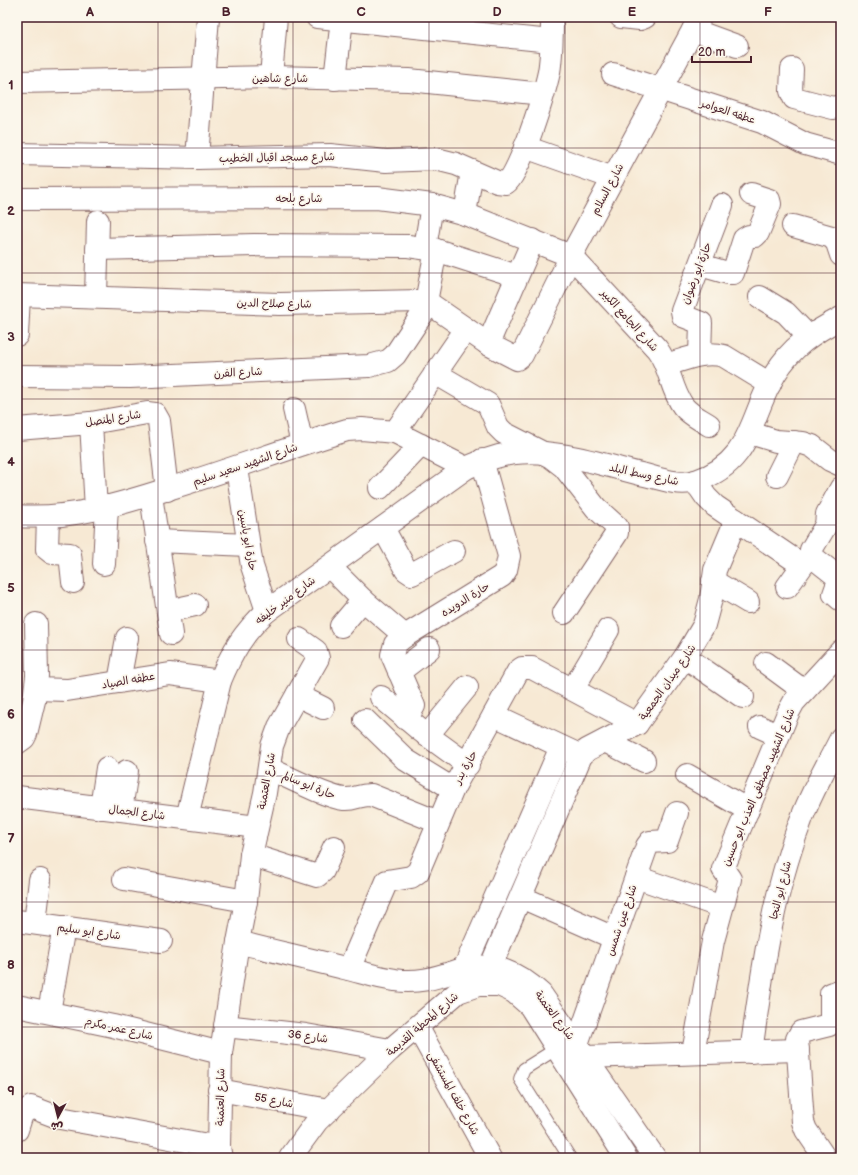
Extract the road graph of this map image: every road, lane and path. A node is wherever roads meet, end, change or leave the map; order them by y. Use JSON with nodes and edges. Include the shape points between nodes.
{"nodes":[{"id":1,"x":208,"y":17,"type":"edge"},
{"id":2,"x":276,"y":17,"type":"edge"},
{"id":3,"x":317,"y":17,"type":"edge"},
{"id":4,"x":552,"y":17,"type":"edge"},
{"id":5,"x":621,"y":17,"type":"edge"},
{"id":6,"x":645,"y":17,"type":"edge"},
{"id":7,"x":342,"y":19,"type":"junction"},
{"id":8,"x":452,"y":24,"type":"edge"},
{"id":9,"x":696,"y":24,"type":"edge"},
{"id":10,"x":552,"y":42,"type":"junction"},
{"id":11,"x":737,"y":46,"type":"dead end"},
{"id":12,"x":792,"y":69,"type":"dead end"},
{"id":13,"x":613,"y":74,"type":"dead end"},
{"id":14,"x":271,"y":77,"type":"junction"},
{"id":15,"x":203,"y":79,"type":"junction"},
{"id":16,"x":335,"y":79,"type":"junction"},
{"id":17,"x":17,"y":82,"type":"edge"},
{"id":18,"x":661,"y":90,"type":"junction"},
{"id":19,"x":542,"y":94,"type":"junction"},
{"id":20,"x":794,"y":98,"type":"junction"},
{"id":21,"x":841,"y":106,"type":"edge"},
{"id":22,"x":783,"y":132,"type":"junction"},
{"id":23,"x":526,"y":146,"type":"junction"},
{"id":24,"x":17,"y":154,"type":"edge"},
{"id":25,"x":841,"y":154,"type":"edge"},
{"id":26,"x":197,"y":158,"type":"junction"},
{"id":27,"x":472,"y":171,"type":"junction"},
{"id":28,"x":613,"y":178,"type":"junction"},
{"id":29,"x":751,"y":194,"type":"dead end"},
{"id":30,"x":17,"y":199,"type":"edge"},
{"id":31,"x":432,"y":205,"type":"junction"},
{"id":32,"x":722,"y":205,"type":"dead end"},
{"id":33,"x":464,"y":214,"type":"junction"},
{"id":34,"x":98,"y":221,"type":"dead end"},
{"id":35,"x":793,"y":226,"type":"dead end"},
{"id":36,"x":533,"y":240,"type":"junction"},
{"id":37,"x":97,"y":249,"type":"junction"},
{"id":38,"x":430,"y":249,"type":"junction"},
{"id":39,"x":841,"y":255,"type":"edge"},
{"id":40,"x":571,"y":256,"type":"junction"},
{"id":41,"x":700,"y":265,"type":"junction"},
{"id":42,"x":517,"y":276,"type":"junction"},
{"id":43,"x":18,"y":295,"type":"edge"},
{"id":44,"x":96,"y":297,"type":"junction"},
{"id":45,"x":760,"y":297,"type":"dead end"},
{"id":46,"x":428,"y":303,"type":"junction"},
{"id":47,"x":841,"y":318,"type":"edge"},
{"id":48,"x":466,"y":329,"type":"junction"},
{"id":49,"x":17,"y":335,"type":"edge"},
{"id":50,"x":808,"y":336,"type":"junction"},
{"id":51,"x":488,"y":344,"type":"junction"},
{"id":52,"x":700,"y":355,"type":"junction"},
{"id":53,"x":514,"y":358,"type":"joint"},
{"id":54,"x":666,"y":365,"type":"junction"},
{"id":55,"x":435,"y":373,"type":"junction"},
{"id":56,"x":17,"y":376,"type":"edge"},
{"id":57,"x":770,"y":384,"type":"junction"},
{"id":58,"x":294,"y":409,"type":"dead end"},
{"id":59,"x":91,"y":422,"type":"junction"},
{"id":60,"x":709,"y":425,"type":"dead end"},
{"id":61,"x":17,"y":429,"type":"edge"},
{"id":62,"x":395,"y":432,"type":"junction"},
{"id":63,"x":750,"y":433,"type":"junction"},
{"id":64,"x":794,"y":442,"type":"junction"},
{"id":65,"x":302,"y":444,"type":"junction"},
{"id":66,"x":421,"y":445,"type":"junction"},
{"id":67,"x":542,"y":453,"type":"junction"},
{"id":68,"x":474,"y":464,"type":"junction"},
{"id":69,"x":841,"y":465,"type":"edge"},
{"id":70,"x":237,"y":468,"type":"junction"},
{"id":71,"x":777,"y":476,"type":"dead end"},
{"id":72,"x":695,"y":481,"type":"junction"},
{"id":73,"x":380,"y":488,"type":"dead end"},
{"id":74,"x":841,"y":488,"type":"edge"},
{"id":75,"x":159,"y":492,"type":"junction"},
{"id":76,"x":101,"y":508,"type":"junction"},
{"id":77,"x":17,"y":516,"type":"edge"},
{"id":78,"x":48,"y":518,"type":"junction"},
{"id":79,"x":736,"y":520,"type":"junction"},
{"id":80,"x":383,"y":528,"type":"junction"},
{"id":81,"x":157,"y":541,"type":"junction"},
{"id":82,"x":248,"y":545,"type":"junction"},
{"id":83,"x":454,"y":551,"type":"dead end"},
{"id":84,"x":806,"y":560,"type":"junction"},
{"id":85,"x":104,"y":564,"type":"dead end"},
{"id":86,"x":330,"y":567,"type":"junction"},
{"id":87,"x":713,"y":581,"type":"junction"},
{"id":88,"x":73,"y":582,"type":"dead end"},
{"id":89,"x":787,"y":587,"type":"dead end"},
{"id":90,"x":363,"y":600,"type":"junction"},
{"id":91,"x":841,"y":600,"type":"edge"},
{"id":92,"x":748,"y":602,"type":"dead end"},
{"id":93,"x":195,"y":605,"type":"dead end"},
{"id":94,"x":168,"y":611,"type":"junction"},
{"id":95,"x":267,"y":611,"type":"junction"},
{"id":96,"x":564,"y":613,"type":"dead end"},
{"id":97,"x":36,"y":624,"type":"dead end"},
{"id":98,"x":341,"y":626,"type":"dead end"},
{"id":99,"x":608,"y":630,"type":"dead end"},
{"id":100,"x":171,"y":634,"type":"dead end"},
{"id":101,"x":405,"y":636,"type":"junction"},
{"id":102,"x":127,"y":638,"type":"dead end"},
{"id":103,"x":299,"y":639,"type":"dead end"},
{"id":104,"x":429,"y":649,"type":"dead end"},
{"id":105,"x":841,"y":651,"type":"edge"},
{"id":106,"x":685,"y":656,"type":"junction"},
{"id":107,"x":766,"y":663,"type":"dead end"},
{"id":108,"x":400,"y":672,"type":"junction"},
{"id":109,"x":220,"y":681,"type":"junction"},
{"id":110,"x":118,"y":682,"type":"junction"},
{"id":111,"x":467,"y":687,"type":"dead end"},
{"id":112,"x":36,"y":689,"type":"junction"},
{"id":113,"x":573,"y":689,"type":"junction"},
{"id":114,"x":804,"y":691,"type":"junction"},
{"id":115,"x":297,"y":695,"type":"junction"},
{"id":116,"x":381,"y":697,"type":"dead end"},
{"id":117,"x":744,"y":697,"type":"dead end"},
{"id":118,"x":323,"y":708,"type":"dead end"},
{"id":119,"x":402,"y":715,"type":"junction"},
{"id":120,"x":494,"y":715,"type":"junction"},
{"id":121,"x":364,"y":720,"type":"dead end"},
{"id":122,"x":637,"y":724,"type":"junction"},
{"id":123,"x":380,"y":735,"type":"junction"},
{"id":124,"x":427,"y":736,"type":"junction"},
{"id":125,"x":841,"y":738,"type":"edge"},
{"id":126,"x":604,"y":741,"type":"junction"},
{"id":127,"x":17,"y":744,"type":"edge"},
{"id":128,"x":561,"y":746,"type":"junction"},
{"id":129,"x":581,"y":756,"type":"junction"},
{"id":130,"x":644,"y":761,"type":"dead end"},
{"id":131,"x":468,"y":765,"type":"junction"},
{"id":132,"x":117,"y":770,"type":"dead end"},
{"id":133,"x":270,"y":770,"type":"junction"},
{"id":134,"x":687,"y":775,"type":"dead end"},
{"id":135,"x":453,"y":789,"type":"junction"},
{"id":136,"x":17,"y":797,"type":"edge"},
{"id":137,"x":111,"y":809,"type":"junction"},
{"id":138,"x":748,"y":810,"type":"junction"},
{"id":139,"x":677,"y":813,"type":"dead end"},
{"id":140,"x":187,"y":818,"type":"junction"},
{"id":141,"x":438,"y":822,"type":"junction"},
{"id":142,"x":257,"y":827,"type":"junction"},
{"id":143,"x":334,"y":847,"type":"dead end"},
{"id":144,"x":251,"y":855,"type":"junction"},
{"id":145,"x":636,"y":877,"type":"junction"},
{"id":146,"x":124,"y":879,"type":"dead end"},
{"id":147,"x":40,"y":880,"type":"dead end"},
{"id":148,"x":520,"y":897,"type":"junction"},
{"id":149,"x":246,"y":901,"type":"junction"},
{"id":150,"x":722,"y":907,"type":"junction"},
{"id":151,"x":26,"y":922,"type":"edge"},
{"id":152,"x":64,"y":927,"type":"junction"},
{"id":153,"x":614,"y":938,"type":"junction"},
{"id":154,"x":160,"y":941,"type":"dead end"},
{"id":155,"x":238,"y":942,"type":"junction"},
{"id":156,"x":349,"y":969,"type":"junction"},
{"id":157,"x":464,"y":969,"type":"junction"},
{"id":158,"x":497,"y":974,"type":"junction"},
{"id":159,"x":841,"y":990,"type":"edge"},
{"id":160,"x":17,"y":1006,"type":"edge"},
{"id":161,"x":49,"y":1012,"type":"junction"},
{"id":162,"x":225,"y":1026,"type":"junction"},
{"id":163,"x":418,"y":1028,"type":"junction"},
{"id":164,"x":390,"y":1050,"type":"junction"},
{"id":165,"x":798,"y":1050,"type":"junction"},
{"id":166,"x":751,"y":1052,"type":"junction"},
{"id":167,"x":221,"y":1053,"type":"junction"},
{"id":168,"x":693,"y":1053,"type":"junction"},
{"id":169,"x":571,"y":1054,"type":"junction"},
{"id":170,"x":219,"y":1090,"type":"junction"},
{"id":171,"x":329,"y":1110,"type":"junction"},
{"id":172,"x":17,"y":1130,"type":"edge"},
{"id":173,"x":220,"y":1152,"type":"edge"},
{"id":174,"x":290,"y":1158,"type":"edge"},
{"id":175,"x":490,"y":1158,"type":"edge"},
{"id":176,"x":570,"y":1158,"type":"edge"},
{"id":177,"x":626,"y":1158,"type":"edge"},
{"id":178,"x":655,"y":1158,"type":"edge"},
{"id":179,"x":826,"y":1158,"type":"edge"}],
"edges":[{"from":1,"to":15,"type":"street"},
{"from":2,"to":14,"type":"street"},
{"from":3,"to":7,"type":"street"},
{"from":4,"to":10,"type":"street","name":"شارع مسجد اقبال الخطيب"},
{"from":5,"to":6,"type":"street"},
{"from":7,"to":8,"type":"street"},
{"from":7,"to":16,"type":"street"},
{"from":8,"to":10,"type":"street"},
{"from":9,"to":11,"type":"street"},
{"from":9,"to":18,"type":"street","name":"شارع السلام"},
{"from":10,"to":19,"type":"street","name":"شارع مسجد اقبال الخطيب"},
{"from":12,"to":20,"type":"street","via":[[791,92]]},
{"from":13,"to":18,"type":"street","name":"عطفه العوامر"},
{"from":14,"to":15,"type":"street","name":"شارع شاهين"},
{"from":14,"to":16,"type":"street","name":"شارع شاهين"},
{"from":15,"to":17,"type":"street","name":"شارع شاهين"},
{"from":15,"to":26,"type":"street"},
{"from":16,"to":19,"type":"street","name":"شارع شاهين","via":[[423,80]]},
{"from":18,"to":22,"type":"street","name":"عطفه العوامر","via":[[762,122]]},
{"from":18,"to":28,"type":"street","name":"شارع السلام"},
{"from":19,"to":23,"type":"street","name":"شارع مسجد اقبال الخطيب"},
{"from":20,"to":21,"type":"street","via":[[833,108]]},
{"from":20,"to":22,"type":"street"},
{"from":22,"to":25,"type":"street","name":"عطفه العوامر","via":[[805,144]]},
{"from":23,"to":27,"type":"street","name":"شارع مسجد اقبال الخطيب","via":[[513,177],[506,183],[502,184]]},
{"from":23,"to":28,"type":"street"},
{"from":24,"to":26,"type":"street","name":"شارع مسجد اقبال الخطيب"},
{"from":26,"to":27,"type":"street","name":"شارع مسجد اقبال الخطيب","via":[[330,155],[374,160],[436,159]]},
{"from":27,"to":33,"type":"street"},
{"from":28,"to":40,"type":"street","name":"شارع السلام"},
{"from":29,"to":41,"type":"street","via":[[770,200],[770,204],[756,236],[749,236],[744,240],[733,273]]},
{"from":30,"to":31,"type":"street","name":"شارع بلحه","via":[[377,198]]},
{"from":31,"to":33,"type":"street","name":"شارع بلحه"},
{"from":31,"to":38,"type":"street"},
{"from":32,"to":41,"type":"street","name":"حارة ابو رضوان"},
{"from":33,"to":36,"type":"street","name":"شارع بلحه"},
{"from":34,"to":37,"type":"street"},
{"from":35,"to":39,"type":"street","via":[[832,237]]},
{"from":36,"to":40,"type":"street","name":"شارع بلحه"},
{"from":36,"to":42,"type":"street"},
{"from":37,"to":38,"type":"street","via":[[254,245],[391,246]]},
{"from":37,"to":44,"type":"street"},
{"from":38,"to":42,"type":"street"},
{"from":38,"to":46,"type":"street"},
{"from":40,"to":53,"type":"street","name":"شارع السلام","via":[[522,355]]},
{"from":40,"to":54,"type":"street","name":"شارع الجامع الكبير","via":[[658,349]]},
{"from":41,"to":52,"type":"street","name":"حارة ابو رضوان","via":[[682,314],[701,324]]},
{"from":42,"to":51,"type":"street"},
{"from":43,"to":44,"type":"street","name":"شارع صلاح الدين"},
{"from":43,"to":49,"type":"street"},
{"from":44,"to":46,"type":"street","name":"شارع صلاح الدين","via":[[280,304],[416,300]]},
{"from":45,"to":50,"type":"street","via":[[786,313]]},
{"from":46,"to":48,"type":"street","name":"شارع صلاح الدين"},
{"from":46,"to":56,"type":"street","name":"شارع الفرن","via":[[395,355],[388,361],[369,366],[130,377]]},
{"from":47,"to":50,"type":"street","name":"شارع وسط البلد"},
{"from":48,"to":51,"type":"street","name":"شارع صلاح الدين"},
{"from":48,"to":55,"type":"street"},
{"from":50,"to":57,"type":"street","name":"شارع وسط البلد","via":[[788,356]]},
{"from":51,"to":53,"type":"street","name":"شارع صلاح الدين"},
{"from":52,"to":54,"type":"street"},
{"from":52,"to":57,"type":"street","via":[[724,356]]},
{"from":54,"to":60,"type":"street","name":"شارع الجامع الكبير","via":[[682,406]]},
{"from":55,"to":62,"type":"street"},
{"from":55,"to":67,"type":"street","via":[[488,404],[498,427],[504,433]]},
{"from":57,"to":63,"type":"street","name":"شارع وسط البلد"},
{"from":58,"to":65,"type":"street"},
{"from":59,"to":61,"type":"street","name":"شارع المنصل"},
{"from":59,"to":75,"type":"street","name":"شارع المنصل","via":[[155,414],[159,421]]},
{"from":59,"to":76,"type":"street"},
{"from":62,"to":65,"type":"street","name":"شارع الشهيد سعيد سليم","via":[[377,429],[346,430]]},
{"from":62,"to":66,"type":"street","name":"شارع الشهيد سعيد سليم"},
{"from":63,"to":64,"type":"street","via":[[776,441]]},
{"from":63,"to":72,"type":"street","name":"شارع وسط البلد","via":[[737,455],[725,466]]},
{"from":64,"to":69,"type":"street","via":[[812,446]]},
{"from":64,"to":71,"type":"street"},
{"from":65,"to":70,"type":"street","name":"شارع الشهيد سعيد سليم"},
{"from":66,"to":68,"type":"street","name":"شارع الشهيد سعيد سليم"},
{"from":66,"to":73,"type":"street"},
{"from":67,"to":68,"type":"street","name":"شارع وسط البلد","via":[[516,452]]},
{"from":67,"to":72,"type":"street","name":"شارع وسط البلد","via":[[673,482]]},
{"from":67,"to":96,"type":"street","via":[[564,467],[596,508],[615,524],[618,530]]},
{"from":68,"to":80,"type":"street","name":"شارع منير خليفه"},
{"from":68,"to":101,"type":"street","name":"حارة الدويده","via":[[509,556],[506,570],[502,576]]},
{"from":70,"to":75,"type":"street","name":"شارع الشهيد سعيد سليم"},
{"from":70,"to":82,"type":"street","name":"حارة ابو ياسين"},
{"from":72,"to":79,"type":"street","via":[[711,502]]},
{"from":74,"to":84,"type":"street","via":[[827,514],[826,525]]},
{"from":75,"to":76,"type":"street","name":"شارع الشهيد سعيد سليم"},
{"from":75,"to":81,"type":"street"},
{"from":76,"to":78,"type":"street","name":"شارع الشهيد سعيد سليم"},
{"from":76,"to":85,"type":"street"},
{"from":77,"to":78,"type":"street","name":"شارع الشهيد سعيد سليم"},
{"from":78,"to":88,"type":"street","via":[[47,549],[52,553],[70,554]]},
{"from":79,"to":84,"type":"street"},
{"from":79,"to":87,"type":"street","name":"شارع ميدان الجمعية","via":[[715,570]]},
{"from":80,"to":83,"type":"street","via":[[406,570],[412,574]]},
{"from":80,"to":86,"type":"street","name":"شارع منير خليفه"},
{"from":81,"to":82,"type":"street"},
{"from":81,"to":94,"type":"street"},
{"from":82,"to":95,"type":"street","name":"حارة ابو ياسين"},
{"from":84,"to":89,"type":"street"},
{"from":84,"to":91,"type":"street","via":[[838,577],[834,594]]},
{"from":86,"to":90,"type":"street"},
{"from":86,"to":95,"type":"street","name":"شارع منير خليفه"},
{"from":87,"to":92,"type":"street"},
{"from":87,"to":106,"type":"street","name":"شارع ميدان الجمعية","via":[[704,625]]},
{"from":90,"to":98,"type":"street"},
{"from":90,"to":101,"type":"street"},
{"from":93,"to":94,"type":"street"},
{"from":94,"to":100,"type":"street"},
{"from":95,"to":109,"type":"street","name":"شارع منير خليفه","via":[[239,641]]},
{"from":97,"to":112,"type":"street"},
{"from":99,"to":113,"type":"street"},
{"from":101,"to":108,"type":"street","name":"حارة الدويده","via":[[392,650]]},
{"from":102,"to":110,"type":"street"},
{"from":103,"to":115,"type":"street","name":"شارع العتمنة","via":[[316,651],[318,658]]},
{"from":104,"to":108,"type":"street"},
{"from":105,"to":114,"type":"street","name":"شارع الشهيد مصطفى العذب ابو حسين"},
{"from":106,"to":117,"type":"street"},
{"from":106,"to":122,"type":"street","name":"شارع ميدان الجمعية","via":[[644,718]]},
{"from":107,"to":114,"type":"street"},
{"from":108,"to":119,"type":"street","name":"حارة الدويده","via":[[414,706]]},
{"from":109,"to":110,"type":"street","name":"عطفه الصياد","via":[[170,674]]},
{"from":109,"to":140,"type":"street","name":"شارع منير خليفه"},
{"from":110,"to":112,"type":"street","name":"عطفه الصياد","via":[[67,690]]},
{"from":111,"to":124,"type":"street"},
{"from":112,"to":127,"type":"street","via":[[26,734]]},
{"from":113,"to":120,"type":"street","name":"حارة بدر","via":[[532,668],[522,668],[515,675]]},
{"from":113,"to":122,"type":"street","name":"حارة بدر"},
{"from":114,"to":138,"type":"street","name":"شارع الشهيد مصطفى العذب ابو حسين","via":[[788,713],[769,731]]},
{"from":115,"to":118,"type":"street"},
{"from":115,"to":133,"type":"street","name":"شارع العتمنة","via":[[279,727],[272,746]]},
{"from":116,"to":119,"type":"street"},
{"from":119,"to":123,"type":"street"},
{"from":119,"to":124,"type":"street"},
{"from":120,"to":128,"type":"street"},
{"from":120,"to":131,"type":"street","name":"حارة بدر"},
{"from":121,"to":123,"type":"street"},
{"from":122,"to":126,"type":"street","name":"شارع ميدان الجمعية"},
{"from":123,"to":135,"type":"street","via":[[406,760]]},
{"from":124,"to":131,"type":"street"},
{"from":125,"to":166,"type":"street","name":"شارع ابو النجا","via":[[792,818],[785,867],[768,939]]},
{"from":126,"to":129,"type":"street","name":"شارع ميدان الجمعية"},
{"from":126,"to":130,"type":"street"},
{"from":128,"to":129,"type":"street"},
{"from":128,"to":157,"type":"street"},
{"from":129,"to":148,"type":"street"},
{"from":131,"to":135,"type":"street","name":"حارة بدر"},
{"from":132,"to":137,"type":"street"},
{"from":133,"to":141,"type":"street","name":"حارة ابو سالم","via":[[329,795],[347,799],[364,794],[371,795]]},
{"from":133,"to":142,"type":"street","name":"شارع العتمنة"},
{"from":134,"to":138,"type":"street"},
{"from":135,"to":141,"type":"street","name":"حارة بدر"},
{"from":136,"to":137,"type":"street","name":"شارع الجمال"},
{"from":137,"to":140,"type":"street","name":"شارع الجمال"},
{"from":138,"to":150,"type":"street","name":"شارع الشهيد مصطفى العذب ابو حسين","via":[[724,869],[730,878]]},
{"from":139,"to":145,"type":"street","name":"شارع عين شمس","via":[[667,841],[654,841],[648,844]]},
{"from":140,"to":142,"type":"street","name":"شارع الجمال"},
{"from":141,"to":156,"type":"street","name":"حارة بدر","via":[[418,872],[411,877],[390,879],[386,884]]},
{"from":142,"to":144,"type":"street","name":"شارع العتمنة"},
{"from":143,"to":144,"type":"street","via":[[318,876]]},
{"from":144,"to":149,"type":"street","name":"شارع العتمنة"},
{"from":145,"to":150,"type":"street"},
{"from":145,"to":153,"type":"street","name":"شارع عين شمس"},
{"from":146,"to":149,"type":"street"},
{"from":147,"to":151,"type":"street"},
{"from":148,"to":153,"type":"street"},
{"from":148,"to":158,"type":"street"},
{"from":149,"to":155,"type":"street","name":"شارع العتمنة"},
{"from":150,"to":168,"type":"street","name":"شارع الشهيد مصطفى العذب ابو حسين","via":[[713,941]]},
{"from":151,"to":152,"type":"street","name":"شارع ابو سليم"},
{"from":152,"to":154,"type":"street","name":"شارع ابو سليم"},
{"from":152,"to":161,"type":"street"},
{"from":153,"to":169,"type":"street","name":"شارع عين شمس"},
{"from":155,"to":156,"type":"street"},
{"from":155,"to":162,"type":"street","name":"شارع العتمنة"},
{"from":156,"to":157,"type":"street","via":[[395,980],[417,981],[432,980]]},
{"from":157,"to":158,"type":"street"},
{"from":158,"to":163,"type":"street","name":"شارع المحطة القديمة","via":[[478,985],[458,992]]},
{"from":158,"to":169,"type":"street","name":"شارع المحطة القديمة","via":[[530,1006]]},
{"from":159,"to":165,"type":"street","via":[[831,994],[829,1025],[801,1032],[798,1036]]},
{"from":160,"to":161,"type":"street","name":"شارع عمر مكرم"},
{"from":161,"to":167,"type":"street","name":"شارع عمر مكرم"},
{"from":162,"to":164,"type":"street","name":"شارع 36","via":[[306,1035]]},
{"from":162,"to":167,"type":"street","name":"شارع العتمنة"},
{"from":163,"to":164,"type":"street","name":"شارع المحطة القديمة"},
{"from":163,"to":175,"type":"street","name":"شارع خلف المستشفى"},
{"from":164,"to":171,"type":"street","name":"شارع المحطة القديمة"},
{"from":165,"to":166,"type":"street"},
{"from":165,"to":179,"type":"street","via":[[803,1122]]},
{"from":166,"to":168,"type":"street"},
{"from":167,"to":170,"type":"street","name":"شارع العتمنة"},
{"from":168,"to":169,"type":"street"},
{"from":169,"to":176,"type":"lane","via":[[524,1069],[520,1079]]},
{"from":169,"to":177,"type":"street","name":"شارع المحطة القديمة"},
{"from":169,"to":178,"type":"street"},
{"from":170,"to":171,"type":"street","name":"شارع 55"},
{"from":170,"to":173,"type":"street","name":"شارع العتمنة"},
{"from":171,"to":174,"type":"street","name":"شارع المحطة القديمة","via":[[317,1121]]},
{"from":172,"to":173,"type":"street","via":[[22,1114],[31,1107],[60,1118]]}]}
